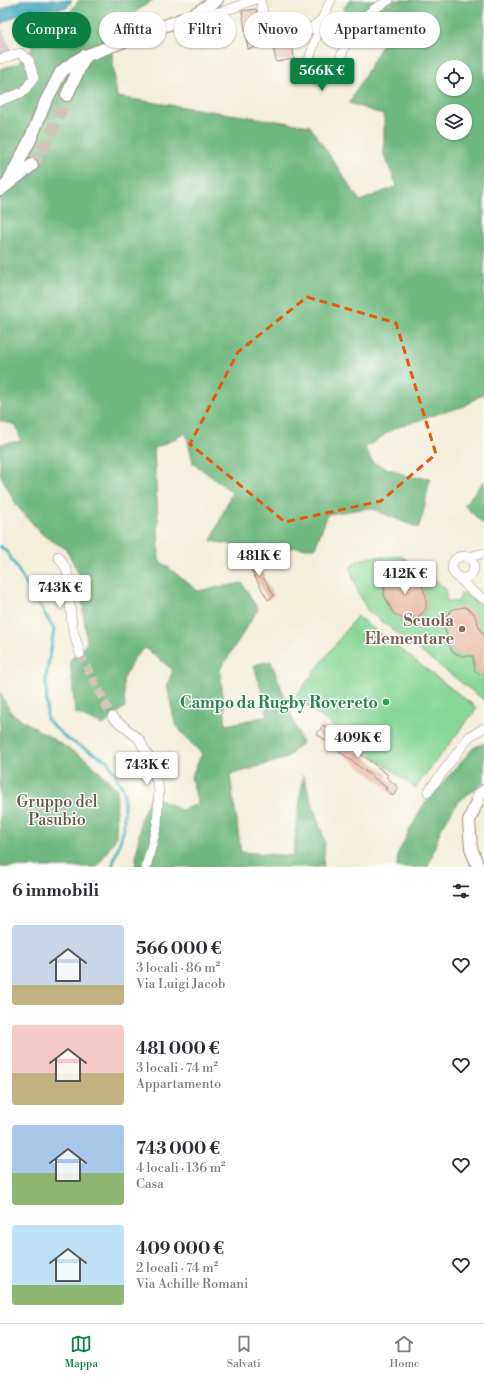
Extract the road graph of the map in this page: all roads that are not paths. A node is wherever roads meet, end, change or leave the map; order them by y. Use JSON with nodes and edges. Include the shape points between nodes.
{"nodes":[{"id":1,"x":217,"y":0,"type":"edge"},
{"id":2,"x":331,"y":0,"type":"edge"},
{"id":3,"x":389,"y":0,"type":"edge"},
{"id":4,"x":257,"y":2,"type":"edge"},
{"id":5,"x":198,"y":12,"type":"edge"},
{"id":6,"x":223,"y":12,"type":"edge"},
{"id":7,"x":325,"y":12,"type":"edge"},
{"id":8,"x":369,"y":12,"type":"edge"},
{"id":9,"x":320,"y":21,"type":"edge"},
{"id":10,"x":174,"y":22,"type":"edge"},
{"id":11,"x":320,"y":25,"type":"edge"},
{"id":12,"x":344,"y":48,"type":"edge"},
{"id":13,"x":85,"y":56,"type":"junction"},
{"id":14,"x":0,"y":59,"type":"edge"},
{"id":15,"x":67,"y":95,"type":"tunnel mouth"},
{"id":16,"x":0,"y":102,"type":"edge"},
{"id":17,"x":32,"y":165,"type":"tunnel mouth"},
{"id":18,"x":4,"y":186,"type":"edge"},
{"id":19,"x":484,"y":553,"type":"edge"},
{"id":20,"x":58,"y":556,"type":"dead end"},
{"id":21,"x":468,"y":557,"type":"junction"},
{"id":22,"x":457,"y":576,"type":"junction"},
{"id":23,"x":484,"y":599,"type":"edge"},
{"id":24,"x":80,"y":654,"type":"tunnel mouth"},
{"id":25,"x":112,"y":717,"type":"tunnel mouth"},
{"id":26,"x":484,"y":728,"type":"edge"},
{"id":27,"x":484,"y":791,"type":"edge"},
{"id":28,"x":428,"y":792,"type":"dead end"},
{"id":29,"x":146,"y":865,"type":"edge"},
{"id":30,"x":478,"y":867,"type":"edge"}],
"edges":[{"from":1,"to":5,"type":"main road"},
{"from":2,"to":7,"type":"street"},
{"from":3,"to":8,"type":"street"},
{"from":4,"to":6,"type":"street"},
{"from":4,"to":9,"type":"street","via":[[268,39],[305,33]]},
{"from":10,"to":13,"type":"main road"},
{"from":11,"to":12,"type":"street","via":[[307,66],[317,82],[333,75]]},
{"from":13,"to":15,"type":"main road"},
{"from":13,"to":18,"type":"main road","via":[[62,72],[45,103],[30,140]]},
{"from":14,"to":16,"type":"street","via":[[20,53],[29,60],[34,78],[23,92]]},
{"from":17,"to":18,"type":"main road"},
{"from":19,"to":21,"type":"street"},
{"from":20,"to":24,"type":"street","via":[[67,570],[72,626]]},
{"from":21,"to":22,"type":"street","via":[[461,556],[453,562]]},
{"from":21,"to":22,"type":"street","via":[[474,565],[473,572],[464,578]]},
{"from":22,"to":23,"type":"street"},
{"from":25,"to":29,"type":"street","via":[[139,740],[151,761],[159,790],[157,825]]},
{"from":26,"to":28,"type":"street","via":[[469,737]]},
{"from":27,"to":30,"type":"main road","via":[[480,794],[469,822],[471,848]]}]}
